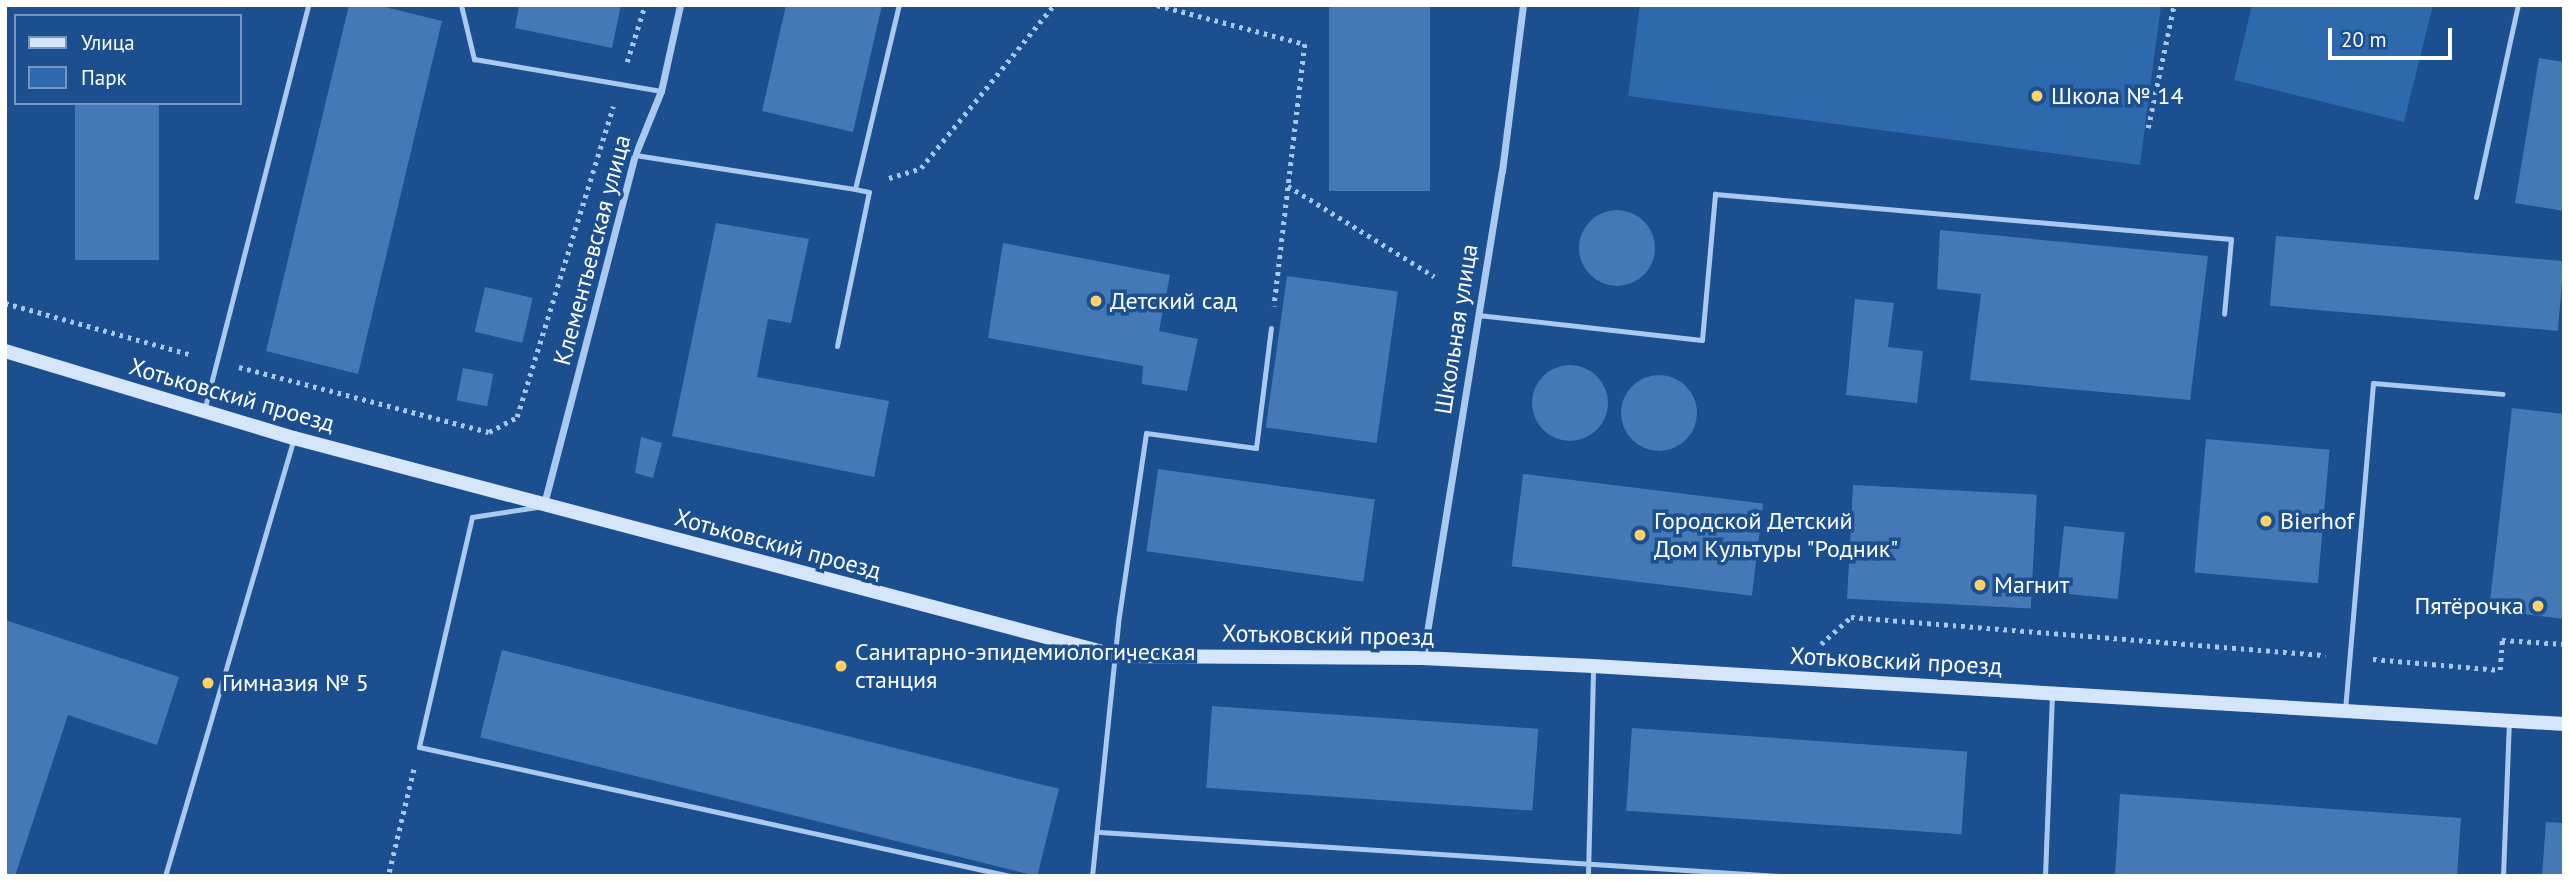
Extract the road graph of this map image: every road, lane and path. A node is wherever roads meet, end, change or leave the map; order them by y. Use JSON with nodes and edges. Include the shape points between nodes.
{"nodes":[{"id":1,"x":308,"y":5,"type":"edge"},
{"id":2,"x":461,"y":5,"type":"edge"},
{"id":3,"x":645,"y":5,"type":"edge"},
{"id":4,"x":680,"y":5,"type":"edge"},
{"id":5,"x":899,"y":5,"type":"edge"},
{"id":6,"x":1054,"y":5,"type":"edge"},
{"id":7,"x":1157,"y":5,"type":"edge"},
{"id":8,"x":1522,"y":5,"type":"edge"},
{"id":9,"x":2174,"y":5,"type":"edge"},
{"id":10,"x":2518,"y":5,"type":"edge"},
{"id":11,"x":619,"y":86,"type":"junction"},
{"id":12,"x":661,"y":90,"type":"junction"},
{"id":13,"x":2148,"y":128,"type":"dead end"},
{"id":14,"x":635,"y":155,"type":"junction"},
{"id":15,"x":1288,"y":186,"type":"junction"},
{"id":16,"x":855,"y":189,"type":"junction"},
{"id":17,"x":2476,"y":197,"type":"dead end"},
{"id":18,"x":1434,"y":276,"type":"dead end"},
{"id":19,"x":5,"y":303,"type":"edge"},
{"id":20,"x":2224,"y":314,"type":"dead end"},
{"id":21,"x":1478,"y":315,"type":"junction"},
{"id":22,"x":1272,"y":328,"type":"joint"},
{"id":23,"x":837,"y":346,"type":"dead end"},
{"id":24,"x":5,"y":352,"type":"edge"},
{"id":25,"x":217,"y":361,"type":"junction"},
{"id":26,"x":2503,"y":394,"type":"dead end"},
{"id":27,"x":204,"y":411,"type":"junction"},
{"id":28,"x":294,"y":438,"type":"junction"},
{"id":29,"x":543,"y":506,"type":"junction"},
{"id":30,"x":1821,"y":644,"type":"dead end"},
{"id":31,"x":2564,"y":644,"type":"edge"},
{"id":32,"x":1118,"y":656,"type":"junction"},
{"id":33,"x":2348,"y":657,"type":"junction"},
{"id":34,"x":1422,"y":658,"type":"junction"},
{"id":35,"x":1593,"y":666,"type":"junction"},
{"id":36,"x":2052,"y":693,"type":"junction"},
{"id":37,"x":2345,"y":710,"type":"junction"},
{"id":38,"x":2509,"y":721,"type":"junction"},
{"id":39,"x":2564,"y":724,"type":"edge"},
{"id":40,"x":419,"y":747,"type":"junction"},
{"id":41,"x":1100,"y":832,"type":"junction"},
{"id":42,"x":1590,"y":865,"type":"junction"},
{"id":43,"x":389,"y":872,"type":"dead end"},
{"id":44,"x":165,"y":876,"type":"edge"},
{"id":45,"x":1010,"y":876,"type":"edge"},
{"id":46,"x":1092,"y":876,"type":"edge"},
{"id":47,"x":1588,"y":876,"type":"edge"},
{"id":48,"x":1779,"y":876,"type":"edge"},
{"id":49,"x":2045,"y":876,"type":"edge"},
{"id":50,"x":2503,"y":876,"type":"edge"}],
"edges":[{"from":1,"to":25,"type":"lane"},
{"from":2,"to":11,"type":"lane","via":[[474,59]]},
{"from":3,"to":11,"type":"path"},
{"from":4,"to":12,"type":"street","name":"Клементьевская улица"},
{"from":5,"to":16,"type":"lane"},
{"from":6,"to":16,"type":"path","via":[[921,167]]},
{"from":7,"to":15,"type":"path","via":[[1305,44]]},
{"from":8,"to":21,"type":"street","name":"Школьная улица"},
{"from":9,"to":13,"type":"path"},
{"from":10,"to":17,"type":"lane"},
{"from":11,"to":12,"type":"lane"},
{"from":11,"to":25,"type":"path","via":[[517,417],[489,432]]},
{"from":12,"to":14,"type":"street","name":"Клементьевская улица"},
{"from":14,"to":16,"type":"lane"},
{"from":14,"to":29,"type":"street","name":"Клементьевская улица"},
{"from":15,"to":18,"type":"path"},
{"from":15,"to":22,"type":"path"},
{"from":16,"to":23,"type":"lane","via":[[869,192]]},
{"from":19,"to":25,"type":"path"},
{"from":20,"to":21,"type":"lane","via":[[2231,239],[1715,194],[1702,340]]},
{"from":21,"to":34,"type":"street","name":"Школьная улица"},
{"from":22,"to":32,"type":"lane","via":[[1256,448],[1146,433],[1119,616]]},
{"from":24,"to":27,"type":"main road","name":"Хотьковский проезд"},
{"from":25,"to":27,"type":"lane"},
{"from":26,"to":33,"type":"lane","via":[[2374,383]]},
{"from":27,"to":28,"type":"main road","name":"Хотьковский проезд"},
{"from":28,"to":29,"type":"main road","name":"Хотьковский проезд"},
{"from":28,"to":44,"type":"lane"},
{"from":29,"to":32,"type":"main road","name":"Хотьковский проезд"},
{"from":29,"to":40,"type":"lane","via":[[472,517]]},
{"from":30,"to":33,"type":"path","via":[[1851,617]]},
{"from":31,"to":33,"type":"path","via":[[2502,640],[2500,670]]},
{"from":32,"to":34,"type":"main road","name":"Хотьковский проезд"},
{"from":32,"to":41,"type":"lane"},
{"from":33,"to":37,"type":"lane"},
{"from":34,"to":35,"type":"main road","name":"Хотьковский проезд"},
{"from":35,"to":36,"type":"main road","name":"Хотьковский проезд"},
{"from":35,"to":42,"type":"lane"},
{"from":36,"to":37,"type":"main road","name":"Хотьковский проезд"},
{"from":36,"to":49,"type":"lane"},
{"from":37,"to":38,"type":"main road","name":"Хотьковский проезд"},
{"from":38,"to":39,"type":"main road","name":"Хотьковский проезд"},
{"from":38,"to":50,"type":"lane"},
{"from":40,"to":43,"type":"path"},
{"from":40,"to":45,"type":"lane"},
{"from":41,"to":42,"type":"lane"},
{"from":41,"to":46,"type":"lane"},
{"from":42,"to":47,"type":"lane"},
{"from":42,"to":48,"type":"lane"}]}
